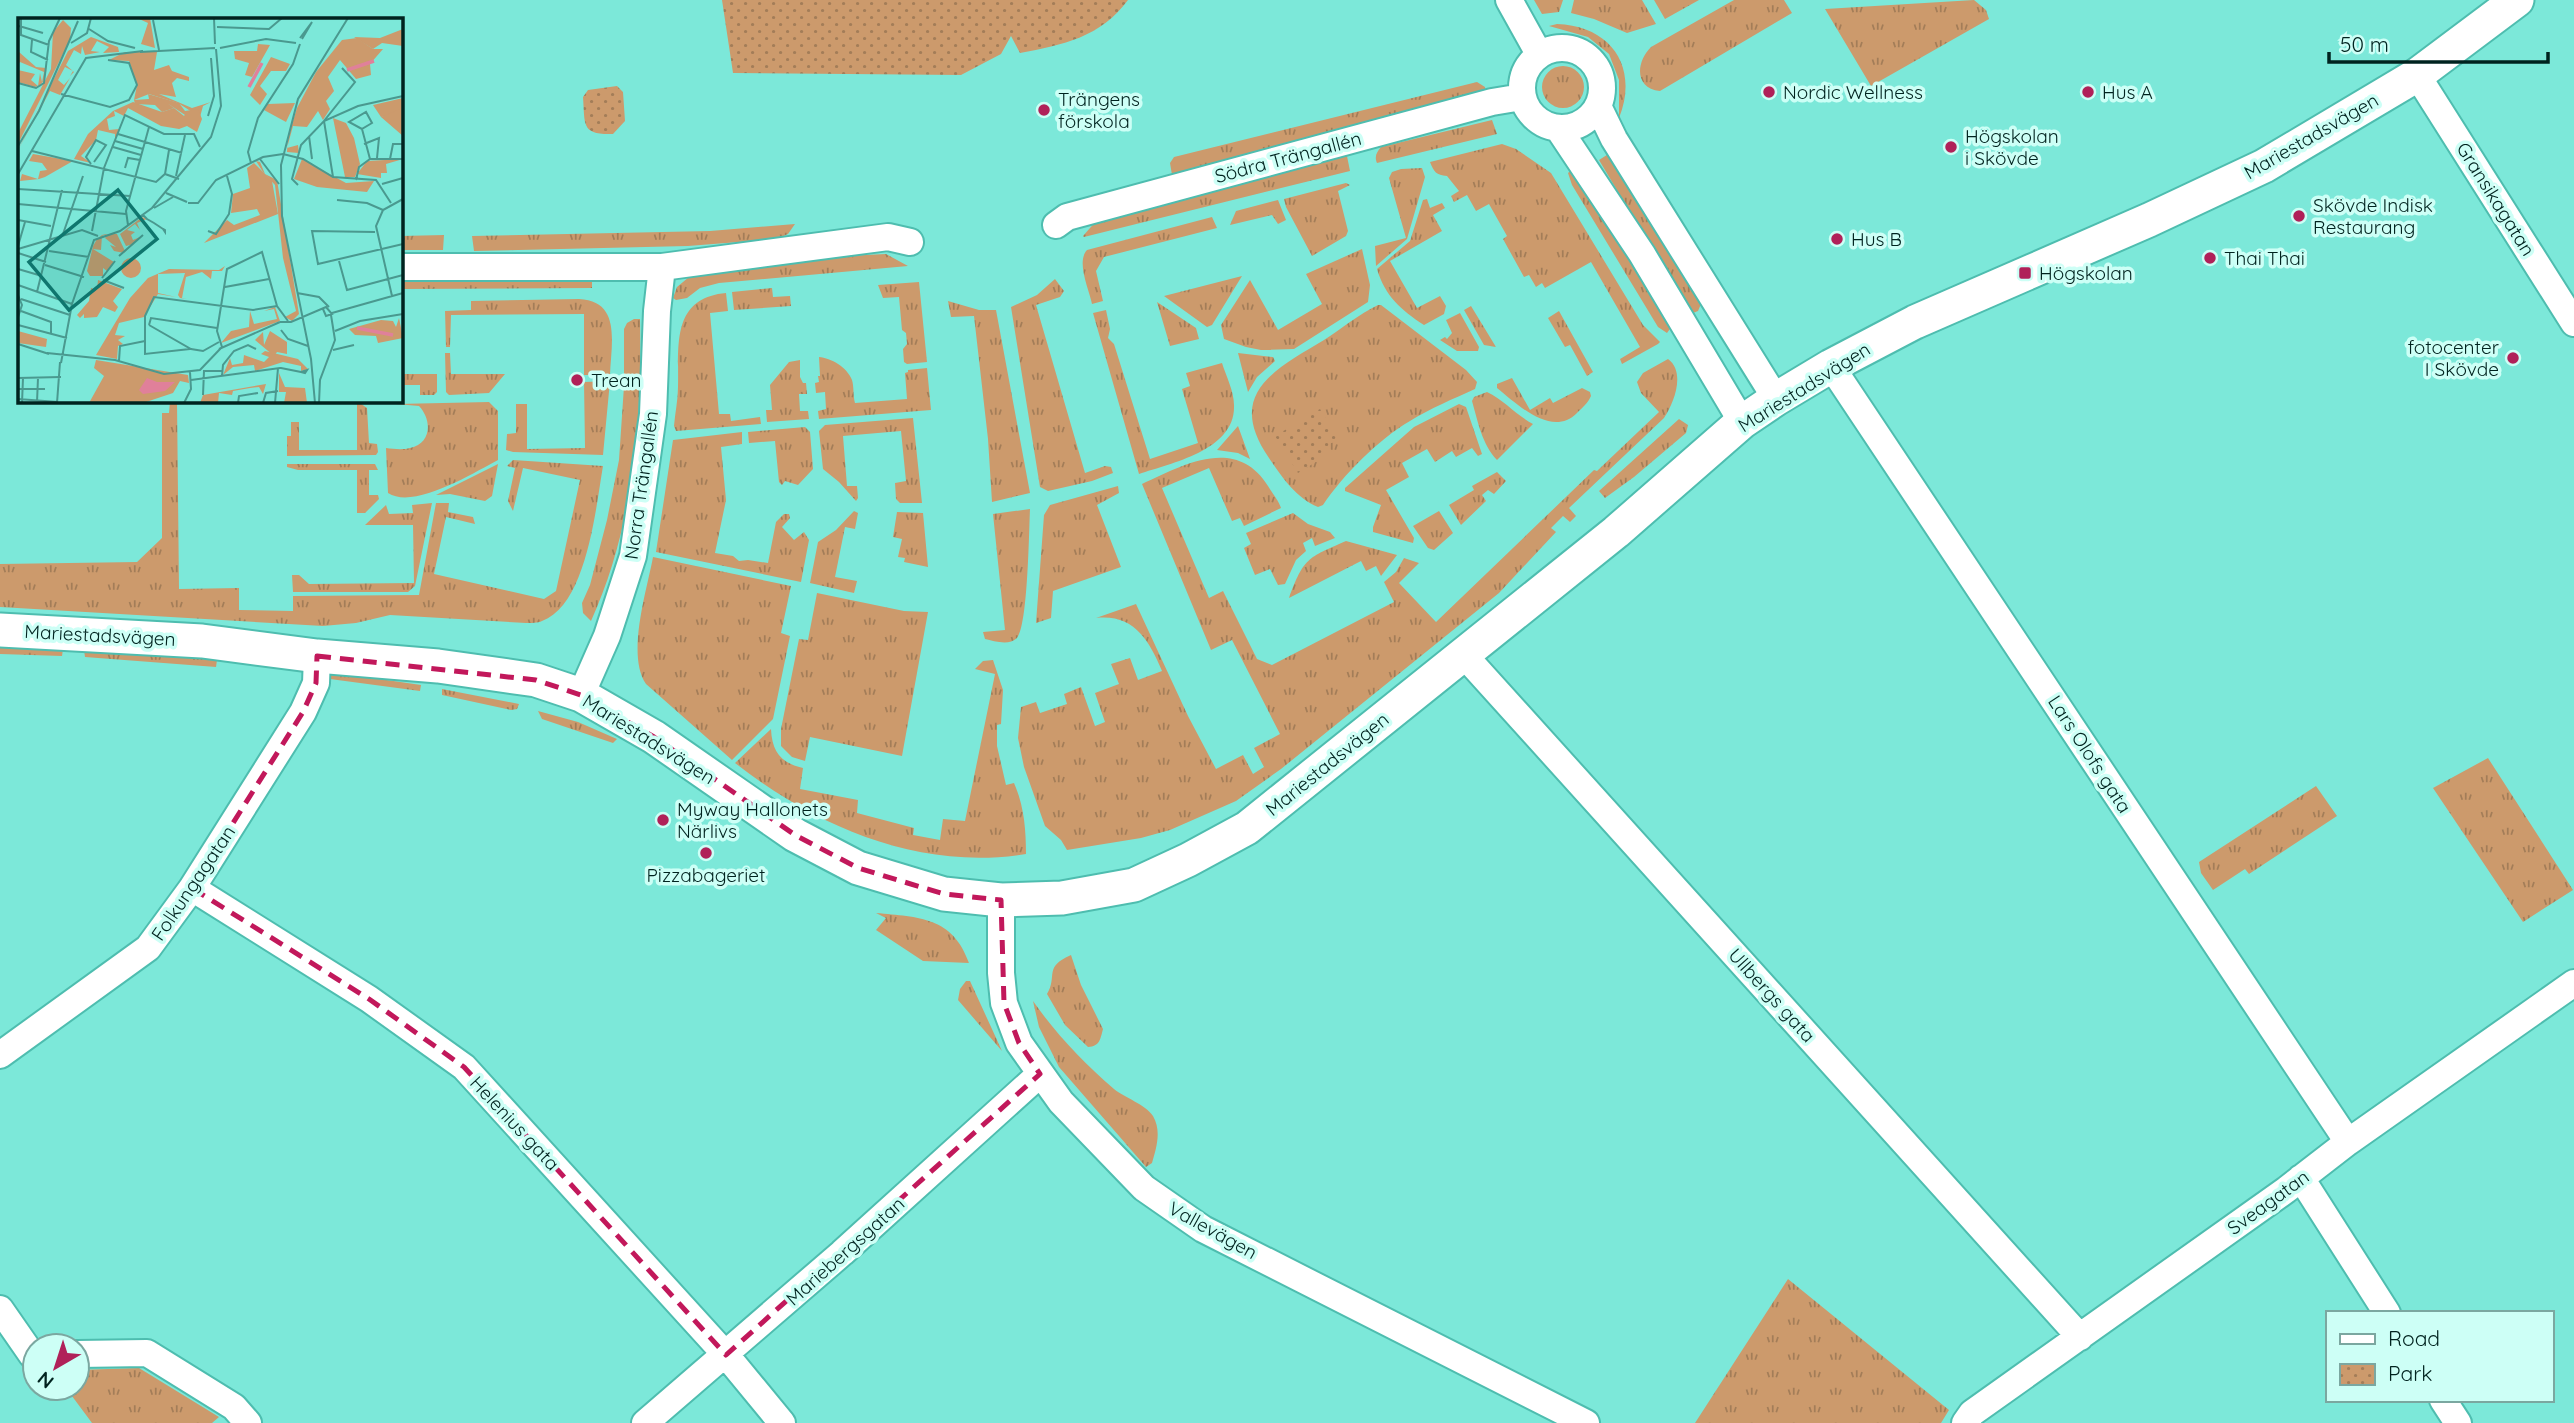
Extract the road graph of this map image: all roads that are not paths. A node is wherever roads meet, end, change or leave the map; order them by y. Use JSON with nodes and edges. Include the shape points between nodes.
{"nodes":[{"id":1,"x":1509,"y":0,"type":"edge"},
{"id":2,"x":2517,"y":0,"type":"edge"},
{"id":3,"x":1539,"y":54,"type":"junction"},
{"id":4,"x":2417,"y":75,"type":"junction"},
{"id":5,"x":1522,"y":97,"type":"junction"},
{"id":6,"x":1598,"y":106,"type":"junction"},
{"id":7,"x":1558,"y":128,"type":"junction"},
{"id":8,"x":1056,"y":225,"type":"dead end"},
{"id":9,"x":910,"y":242,"type":"dead end"},
{"id":10,"x":402,"y":267,"type":"edge"},
{"id":11,"x":662,"y":267,"type":"junction"},
{"id":12,"x":2574,"y":323,"type":"edge"},
{"id":13,"x":1831,"y":366,"type":"junction"},
{"id":14,"x":1776,"y":399,"type":"junction"},
{"id":15,"x":1742,"y":422,"type":"junction"},
{"id":16,"x":0,"y":631,"type":"edge"},
{"id":17,"x":1464,"y":655,"type":"junction"},
{"id":18,"x":317,"y":656,"type":"junction"},
{"id":19,"x":581,"y":695,"type":"junction"},
{"id":20,"x":192,"y":888,"type":"junction"},
{"id":21,"x":1001,"y":900,"type":"junction"},
{"id":22,"x":2570,"y":994,"type":"edge"},
{"id":23,"x":0,"y":1055,"type":"edge"},
{"id":24,"x":1040,"y":1074,"type":"junction"},
{"id":25,"x":2348,"y":1142,"type":"junction"},
{"id":26,"x":2301,"y":1178,"type":"junction"},
{"id":27,"x":0,"y":1309,"type":"edge"},
{"id":28,"x":2386,"y":1311,"type":"edge"},
{"id":29,"x":2080,"y":1336,"type":"junction"},
{"id":30,"x":21,"y":1338,"type":"edge"},
{"id":31,"x":91,"y":1354,"type":"edge"},
{"id":32,"x":726,"y":1355,"type":"junction"},
{"id":33,"x":2444,"y":1402,"type":"edge"},
{"id":34,"x":248,"y":1423,"type":"edge"},
{"id":35,"x":645,"y":1423,"type":"edge"},
{"id":36,"x":782,"y":1423,"type":"edge"},
{"id":37,"x":1586,"y":1423,"type":"edge"},
{"id":38,"x":1965,"y":1423,"type":"edge"},
{"id":39,"x":2458,"y":1423,"type":"edge"}],
"edges":[{"from":1,"to":3,"type":"street"},
{"from":2,"to":4,"type":"street","name":"Mariestadsvägen"},
{"from":3,"to":5,"type":"street","via":[[1524,73]]},
{"from":3,"to":6,"type":"street","via":[[1561,47],[1583,53],[1599,71],[1602,94]]},
{"from":4,"to":12,"type":"street","name":"Gransikagatan"},
{"from":4,"to":13,"type":"street","name":"Mariestadsvägen","via":[[2263,166],[1974,294]]},
{"from":5,"to":7,"type":"street","via":[[1535,118]]},
{"from":5,"to":8,"type":"street","name":"Södra Trängallén","via":[[1067,217]]},
{"from":6,"to":7,"type":"street","via":[[1582,123]]},
{"from":6,"to":14,"type":"street"},
{"from":7,"to":15,"type":"street","via":[[1649,265]]},
{"from":9,"to":11,"type":"street","via":[[888,237]]},
{"from":10,"to":11,"type":"street"},
{"from":11,"to":19,"type":"street","name":"Norra Trängallén","via":[[653,414],[633,556],[607,636]]},
{"from":13,"to":14,"type":"street","name":"Mariestadsvägen"},
{"from":13,"to":25,"type":"street","name":"Lars Olofs gata"},
{"from":14,"to":15,"type":"street","name":"Mariestadsvägen"},
{"from":15,"to":17,"type":"street","name":"Mariestadsvägen"},
{"from":16,"to":18,"type":"street","name":"Mariestadsvägen","via":[[202,641]]},
{"from":17,"to":21,"type":"street","name":"Mariestadsvägen","via":[[1247,828],[1188,860],[1134,885],[1062,898]]},
{"from":17,"to":29,"type":"street","name":"Ullbergs gata"},
{"from":18,"to":19,"type":"street","name":"Mariestadsvägen","via":[[536,680]]},
{"from":18,"to":20,"type":"street","name":"Folkungagatan","via":[[316,683],[303,712]]},
{"from":19,"to":21,"type":"street","name":"Mariestadsvägen","via":[[653,737],[796,835],[858,868],[944,894]]},
{"from":20,"to":23,"type":"street","name":"Folkungagatan","via":[[148,948]]},
{"from":20,"to":32,"type":"street","name":"Helenius gata","via":[[369,999],[464,1067]]},
{"from":21,"to":24,"type":"street","name":"Vallevägen","via":[[1004,1003],[1019,1043]]},
{"from":22,"to":25,"type":"street","name":"Sveagatan"},
{"from":24,"to":32,"type":"street","name":"Mariebergsgatan"},
{"from":24,"to":37,"type":"street","name":"Vallevägen","via":[[1122,1168],[1169,1208]]},
{"from":25,"to":26,"type":"street","name":"Sveagatan"},
{"from":26,"to":28,"type":"street"},
{"from":26,"to":29,"type":"street","name":"Sveagatan"},
{"from":27,"to":30,"type":"street"},
{"from":29,"to":38,"type":"street","name":"Sveagatan","via":[[1972,1413]]},
{"from":31,"to":34,"type":"street","via":[[147,1353],[234,1407]]},
{"from":32,"to":35,"type":"street","name":"Mariebergsgatan"},
{"from":32,"to":36,"type":"street","name":"Helenius gata"},
{"from":33,"to":39,"type":"street"}]}
